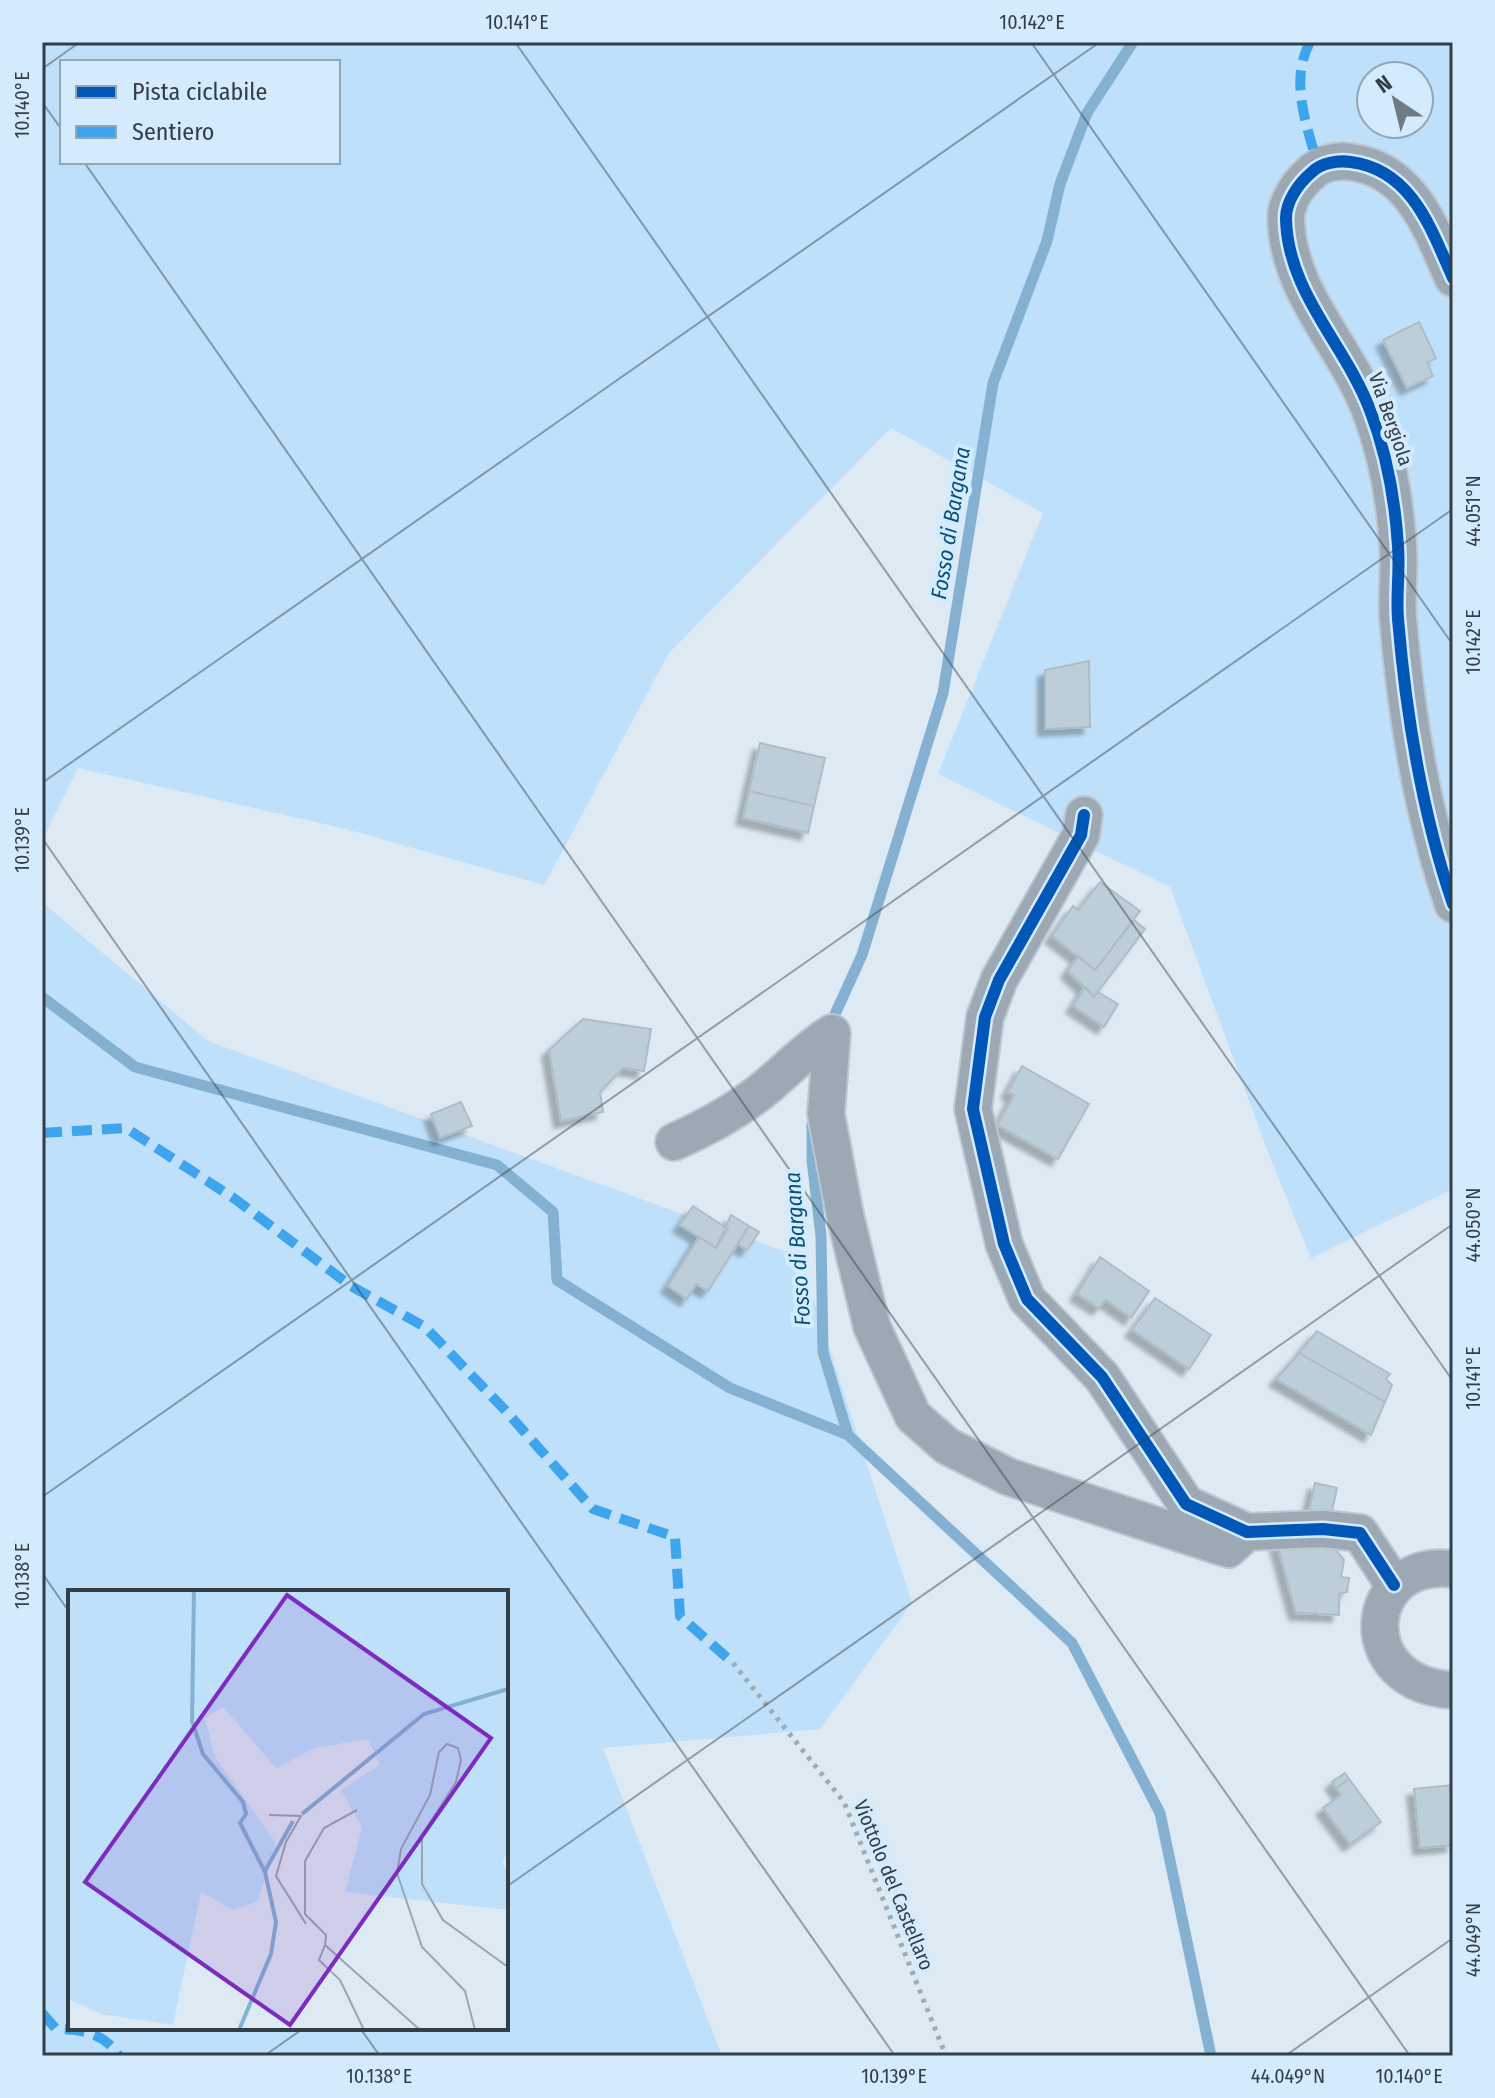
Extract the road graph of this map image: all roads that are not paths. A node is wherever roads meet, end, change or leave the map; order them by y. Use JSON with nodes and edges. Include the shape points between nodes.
{"nodes":[{"id":1,"x":1453,"y":278,"type":"edge"},
{"id":2,"x":1084,"y":815,"type":"dead end"},
{"id":3,"x":1453,"y":904,"type":"edge"},
{"id":4,"x":674,"y":1142,"type":"dead end"},
{"id":5,"x":1247,"y":1532,"type":"junction"},
{"id":6,"x":1453,"y":1569,"type":"edge"},
{"id":7,"x":1394,"y":1585,"type":"junction"},
{"id":8,"x":1453,"y":1690,"type":"edge"}],
"edges":[{"from":1,"to":3,"type":"street","name":"Via Bergiola","via":[[1423,212],[1404,187],[1380,170],[1343,161],[1318,166],[1301,182],[1286,214],[1288,246],[1300,285],[1349,363],[1370,409],[1392,487],[1405,678],[1433,840]]},
{"from":2,"to":5,"type":"street","via":[[1081,835],[990,1004],[973,1109],[1004,1244],[1027,1299],[1102,1377],[1186,1504]]},
{"from":4,"to":5,"type":"street","via":[[714,1125],[832,1033],[826,1114],[845,1215],[872,1327],[913,1416],[947,1446],[1009,1477],[1228,1549]]},
{"from":5,"to":7,"type":"street","via":[[1360,1533]]},
{"from":6,"to":7,"type":"street","via":[[1423,1570]]},
{"from":7,"to":8,"type":"street","via":[[1384,1604],[1381,1634],[1394,1668],[1429,1688]]}]}
